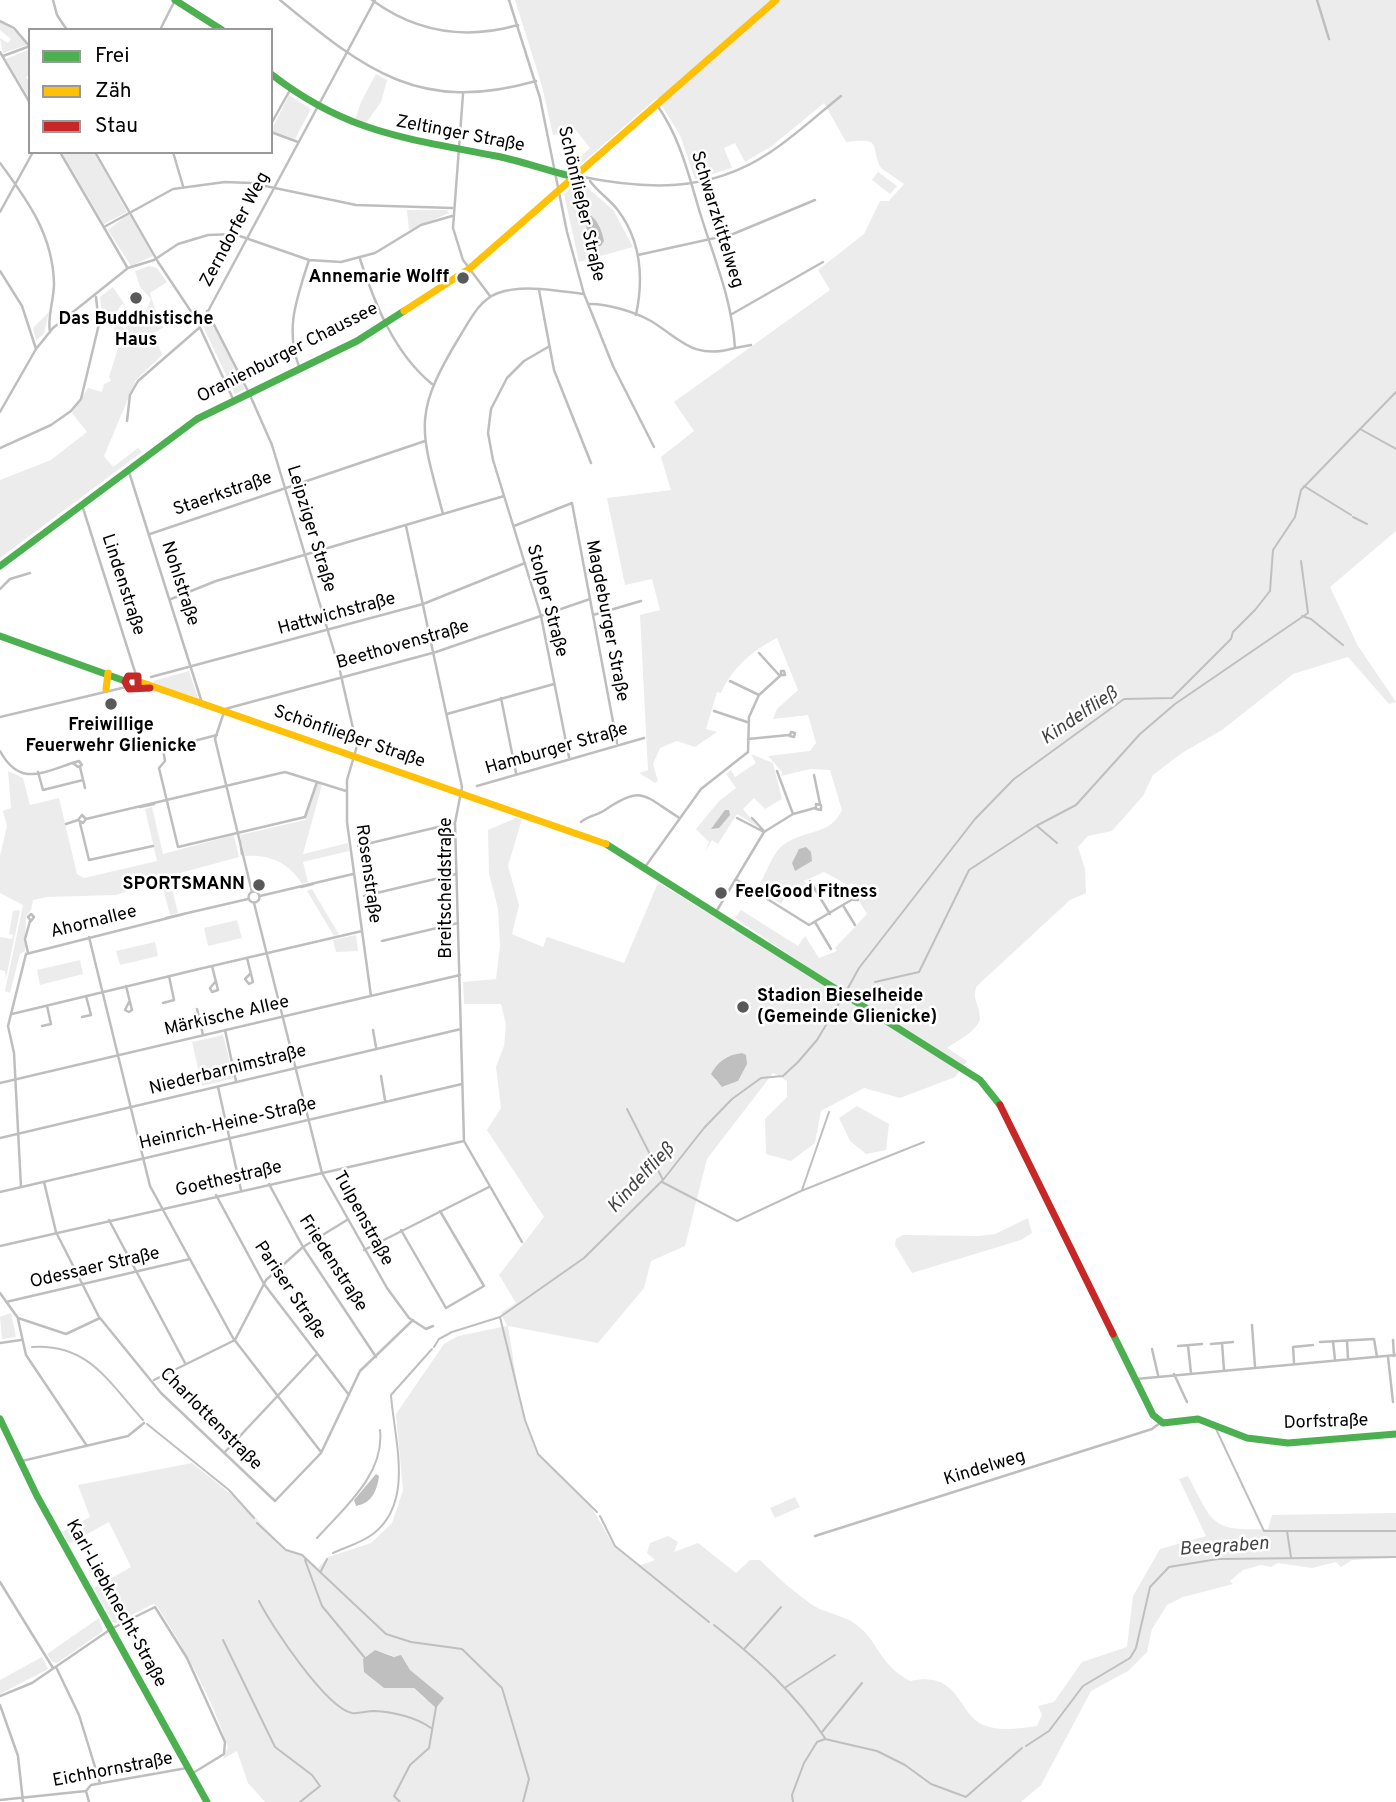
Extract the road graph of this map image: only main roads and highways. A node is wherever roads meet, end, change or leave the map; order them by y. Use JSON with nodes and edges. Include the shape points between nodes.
{"nodes":[{"id":1,"x":175,"y":0,"type":"edge"},
{"id":2,"x":776,"y":0,"type":"edge"},
{"id":3,"x":219,"y":28,"type":"edge"},
{"id":4,"x":273,"y":76,"type":"edge"},
{"id":5,"x":574,"y":177,"type":"junction"},
{"id":6,"x":0,"y":566,"type":"edge"},
{"id":7,"x":0,"y":636,"type":"edge"},
{"id":8,"x":107,"y":673,"type":"junction"},
{"id":9,"x":109,"y":688,"type":"road end"},
{"id":10,"x":0,"y":1419,"type":"edge"},
{"id":11,"x":1160,"y":1423,"type":"joint"},
{"id":12,"x":1396,"y":1434,"type":"edge"},
{"id":13,"x":208,"y":1802,"type":"edge"}],
"edges":[{"from":1,"to":3,"type":"main road"},
{"from":2,"to":5,"type":"main road","name":"Oranienburger Chaussee"},
{"from":4,"to":5,"type":"main road","name":"Zeltinger Straße","via":[[317,106],[384,136]]},
{"from":5,"to":6,"type":"main road","name":"Oranienburger Chaussee","via":[[469,269],[385,323],[197,419]]},
{"from":7,"to":8,"type":"main road","name":"Schönfließer Straße"},
{"from":8,"to":9,"type":"main road"},
{"from":8,"to":11,"type":"main road","name":"Schönfließer Straße","via":[[594,838],[989,1088]]},
{"from":10,"to":13,"type":"main road","name":"Karl-Liebknecht-Straße"},
{"from":11,"to":12,"type":"main road","name":"Dorfstraße","via":[[1195,1419],[1256,1440],[1349,1441]]}]}
